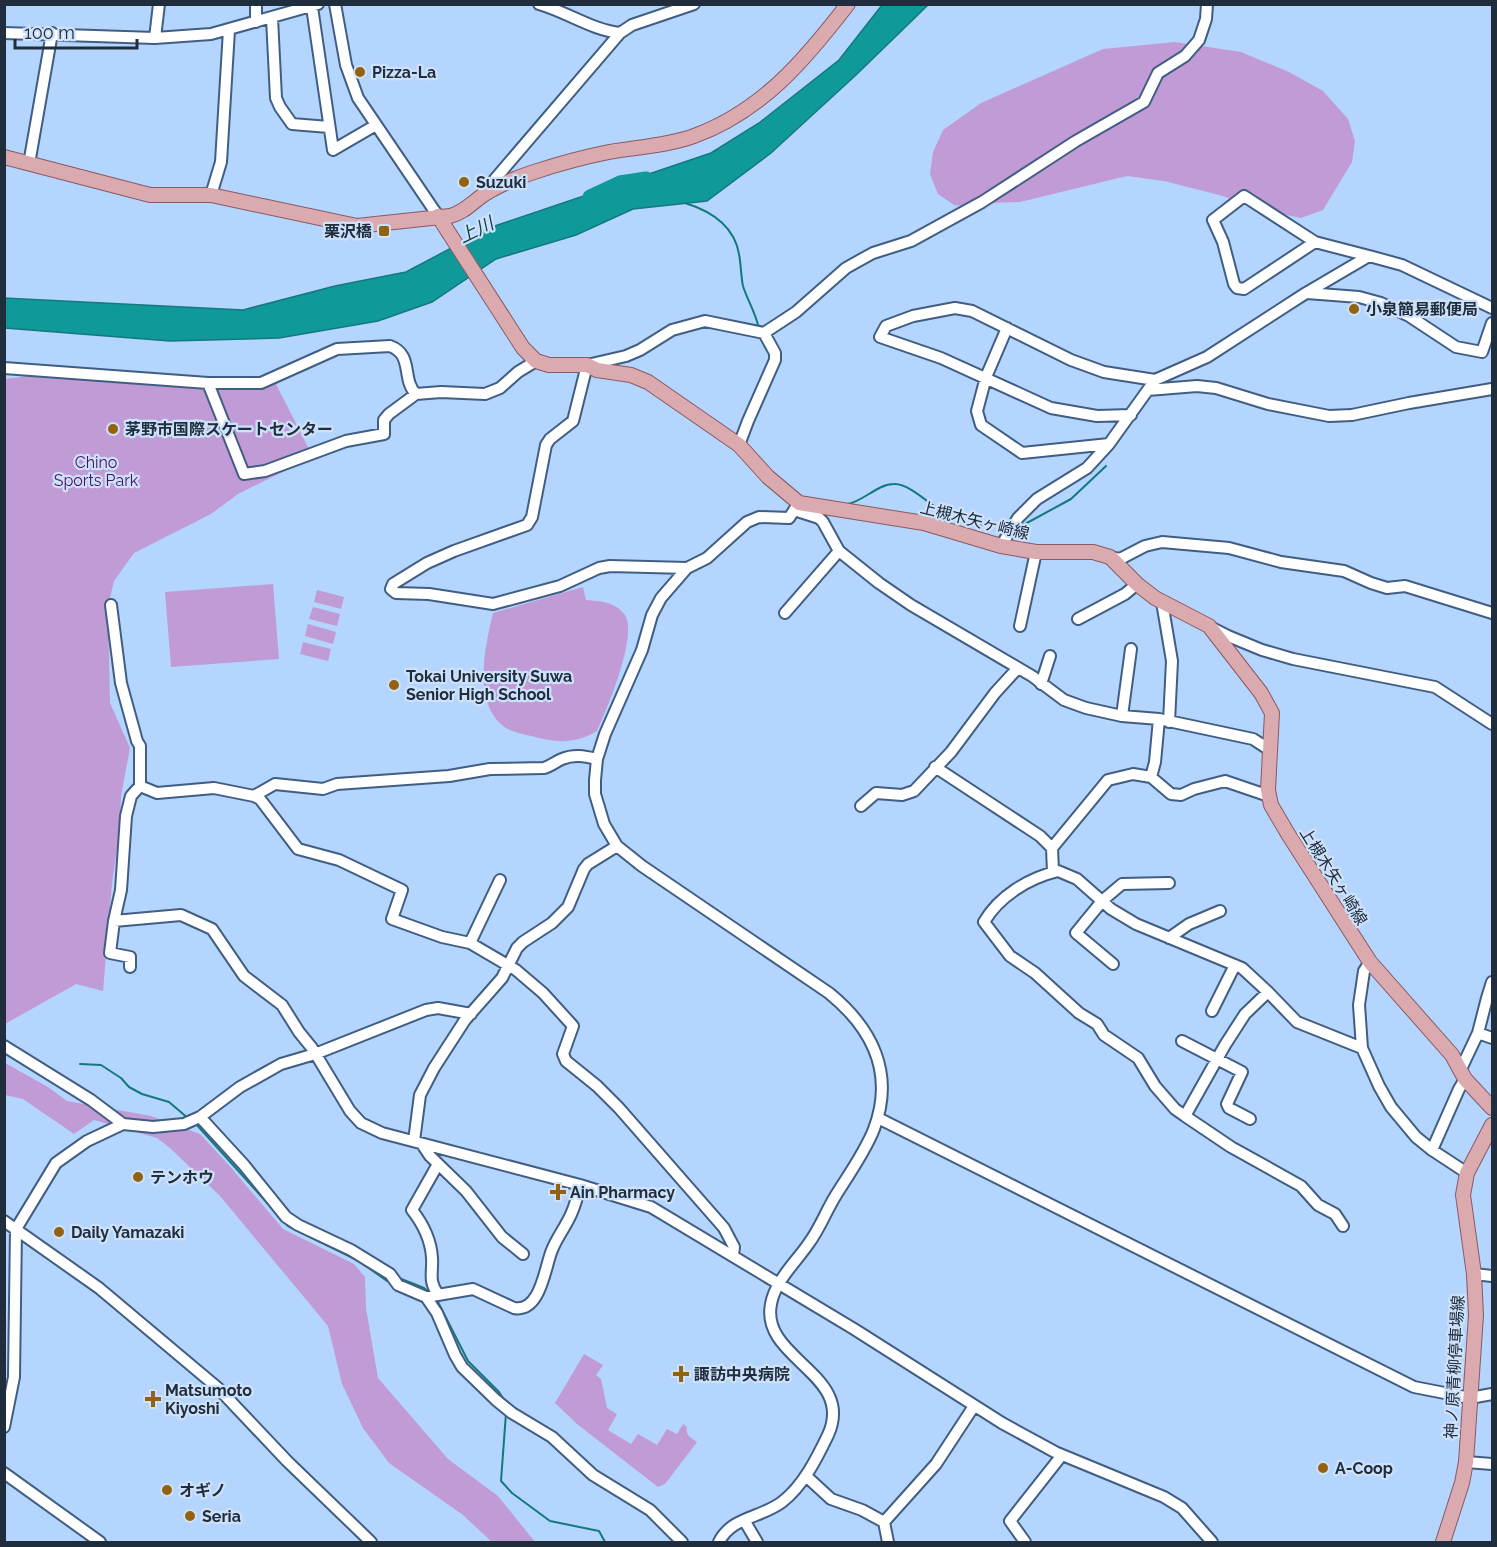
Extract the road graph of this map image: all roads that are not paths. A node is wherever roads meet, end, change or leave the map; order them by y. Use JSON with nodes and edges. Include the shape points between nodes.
{"nodes":[{"id":1,"x":159,"y":4,"type":"edge"},
{"id":2,"x":256,"y":4,"type":"edge"},
{"id":3,"x":335,"y":4,"type":"edge"},
{"id":4,"x":539,"y":4,"type":"edge"},
{"id":5,"x":694,"y":4,"type":"edge"},
{"id":6,"x":848,"y":4,"type":"edge"},
{"id":7,"x":1206,"y":4,"type":"edge"},
{"id":8,"x":315,"y":6,"type":"edge"},
{"id":9,"x":558,"y":7,"type":"edge"},
{"id":10,"x":272,"y":18,"type":"junction"},
{"id":11,"x":256,"y":22,"type":"junction"},
{"id":12,"x":229,"y":30,"type":"junction"},
{"id":13,"x":4,"y":33,"type":"edge"},
{"id":14,"x":52,"y":33,"type":"junction"},
{"id":15,"x":620,"y":33,"type":"junction"},
{"id":16,"x":155,"y":38,"type":"junction"},
{"id":17,"x":376,"y":125,"type":"junction"},
{"id":18,"x":329,"y":127,"type":"junction"},
{"id":19,"x":4,"y":157,"type":"edge"},
{"id":20,"x":29,"y":164,"type":"junction"},
{"id":21,"x":487,"y":193,"type":"junction"},
{"id":22,"x":212,"y":195,"type":"junction"},
{"id":23,"x":438,"y":216,"type":"junction"},
{"id":24,"x":1315,"y":242,"type":"junction"},
{"id":25,"x":1369,"y":256,"type":"junction"},
{"id":26,"x":1306,"y":293,"type":"junction"},
{"id":27,"x":1492,"y":308,"type":"edge"},
{"id":28,"x":1492,"y":323,"type":"edge"},
{"id":29,"x":1007,"y":328,"type":"junction"},
{"id":30,"x":766,"y":331,"type":"junction"},
{"id":31,"x":536,"y":361,"type":"junction"},
{"id":32,"x":587,"y":365,"type":"junction"},
{"id":33,"x":4,"y":368,"type":"edge"},
{"id":34,"x":986,"y":377,"type":"junction"},
{"id":35,"x":1155,"y":380,"type":"junction"},
{"id":36,"x":208,"y":383,"type":"junction"},
{"id":37,"x":1492,"y":389,"type":"edge"},
{"id":38,"x":1148,"y":390,"type":"junction"},
{"id":39,"x":416,"y":394,"type":"junction"},
{"id":40,"x":1131,"y":415,"type":"junction"},
{"id":41,"x":1109,"y":444,"type":"junction"},
{"id":42,"x":739,"y":445,"type":"junction"},
{"id":43,"x":796,"y":507,"type":"junction"},
{"id":44,"x":1003,"y":541,"type":"junction"},
{"id":45,"x":839,"y":551,"type":"junction"},
{"id":46,"x":1036,"y":552,"type":"junction"},
{"id":47,"x":1110,"y":557,"type":"junction"},
{"id":48,"x":687,"y":567,"type":"junction"},
{"id":49,"x":1137,"y":584,"type":"junction"},
{"id":50,"x":1162,"y":602,"type":"junction"},
{"id":51,"x":111,"y":605,"type":"dead end"},
{"id":52,"x":785,"y":613,"type":"dead end"},
{"id":53,"x":1492,"y":613,"type":"edge"},
{"id":54,"x":1078,"y":619,"type":"dead end"},
{"id":55,"x":1020,"y":626,"type":"dead end"},
{"id":56,"x":1209,"y":626,"type":"junction"},
{"id":57,"x":1131,"y":649,"type":"dead end"},
{"id":58,"x":1050,"y":656,"type":"dead end"},
{"id":59,"x":1017,"y":669,"type":"junction"},
{"id":60,"x":1041,"y":684,"type":"junction"},
{"id":61,"x":1122,"y":716,"type":"junction"},
{"id":62,"x":1164,"y":721,"type":"junction"},
{"id":63,"x":1492,"y":724,"type":"edge"},
{"id":64,"x":1270,"y":750,"type":"junction"},
{"id":65,"x":597,"y":759,"type":"junction"},
{"id":66,"x":935,"y":767,"type":"junction"},
{"id":67,"x":1151,"y":777,"type":"junction"},
{"id":68,"x":140,"y":786,"type":"junction"},
{"id":69,"x":254,"y":796,"type":"junction"},
{"id":70,"x":1269,"y":796,"type":"junction"},
{"id":71,"x":861,"y":806,"type":"dead end"},
{"id":72,"x":617,"y":846,"type":"junction"},
{"id":73,"x":1052,"y":848,"type":"junction"},
{"id":74,"x":1053,"y":872,"type":"junction"},
{"id":75,"x":500,"y":880,"type":"dead end"},
{"id":76,"x":1169,"y":883,"type":"dead end"},
{"id":77,"x":1103,"y":900,"type":"junction"},
{"id":78,"x":1220,"y":911,"type":"dead end"},
{"id":79,"x":114,"y":921,"type":"junction"},
{"id":80,"x":1169,"y":938,"type":"junction"},
{"id":81,"x":470,"y":943,"type":"junction"},
{"id":82,"x":1370,"y":962,"type":"junction"},
{"id":83,"x":1113,"y":964,"type":"dead end"},
{"id":84,"x":1235,"y":965,"type":"junction"},
{"id":85,"x":509,"y":966,"type":"junction"},
{"id":86,"x":130,"y":967,"type":"dead end"},
{"id":87,"x":1492,"y":982,"type":"edge"},
{"id":88,"x":1268,"y":992,"type":"junction"},
{"id":89,"x":1212,"y":1011,"type":"dead end"},
{"id":90,"x":471,"y":1014,"type":"junction"},
{"id":91,"x":1478,"y":1033,"type":"junction"},
{"id":92,"x":1492,"y":1038,"type":"edge"},
{"id":93,"x":1182,"y":1041,"type":"dead end"},
{"id":94,"x":4,"y":1046,"type":"edge"},
{"id":95,"x":1362,"y":1048,"type":"junction"},
{"id":96,"x":315,"y":1054,"type":"junction"},
{"id":97,"x":1216,"y":1059,"type":"junction"},
{"id":98,"x":1463,"y":1075,"type":"junction"},
{"id":99,"x":1492,"y":1108,"type":"edge"},
{"id":100,"x":1185,"y":1116,"type":"junction"},
{"id":101,"x":200,"y":1117,"type":"junction"},
{"id":102,"x":878,"y":1118,"type":"junction"},
{"id":103,"x":1250,"y":1119,"type":"dead end"},
{"id":104,"x":123,"y":1124,"type":"junction"},
{"id":105,"x":1492,"y":1125,"type":"edge"},
{"id":106,"x":418,"y":1142,"type":"junction"},
{"id":107,"x":1432,"y":1150,"type":"junction"},
{"id":108,"x":438,"y":1164,"type":"junction"},
{"id":109,"x":1467,"y":1173,"type":"junction"},
{"id":110,"x":580,"y":1185,"type":"junction"},
{"id":111,"x":4,"y":1221,"type":"edge"},
{"id":112,"x":1343,"y":1226,"type":"dead end"},
{"id":113,"x":16,"y":1229,"type":"junction"},
{"id":114,"x":523,"y":1254,"type":"dead end"},
{"id":115,"x":733,"y":1255,"type":"junction"},
{"id":116,"x":1474,"y":1274,"type":"junction"},
{"id":117,"x":1492,"y":1276,"type":"edge"},
{"id":118,"x":779,"y":1284,"type":"junction"},
{"id":119,"x":432,"y":1295,"type":"junction"},
{"id":120,"x":10,"y":1307,"type":"edge"},
{"id":121,"x":1492,"y":1394,"type":"edge"},
{"id":122,"x":1470,"y":1398,"type":"junction"},
{"id":123,"x":974,"y":1406,"type":"junction"},
{"id":124,"x":4,"y":1427,"type":"edge"},
{"id":125,"x":1062,"y":1455,"type":"junction"},
{"id":126,"x":1466,"y":1462,"type":"junction"},
{"id":127,"x":1492,"y":1464,"type":"edge"},
{"id":128,"x":4,"y":1473,"type":"edge"},
{"id":129,"x":806,"y":1476,"type":"junction"},
{"id":130,"x":744,"y":1520,"type":"junction"},
{"id":131,"x":884,"y":1522,"type":"junction"},
{"id":132,"x":1447,"y":1541,"type":"edge"},
{"id":133,"x":100,"y":1542,"type":"edge"},
{"id":134,"x":371,"y":1542,"type":"edge"},
{"id":135,"x":682,"y":1542,"type":"edge"},
{"id":136,"x":719,"y":1542,"type":"edge"},
{"id":137,"x":756,"y":1542,"type":"edge"},
{"id":138,"x":888,"y":1542,"type":"edge"},
{"id":139,"x":1025,"y":1542,"type":"edge"},
{"id":140,"x":1212,"y":1542,"type":"edge"}],
"edges":[{"from":1,"to":16,"type":"street"},
{"from":2,"to":11,"type":"street"},
{"from":3,"to":17,"type":"street","via":[[346,65],[358,98]]},
{"from":4,"to":9,"type":"street"},
{"from":5,"to":15,"type":"street","via":[[632,25]]},
{"from":6,"to":21,"type":"main road","via":[[784,79],[748,110],[694,136],[572,160],[532,172]]},
{"from":7,"to":30,"type":"street","via":[[1199,40],[1185,56],[1158,73],[1144,102],[982,202],[911,241],[873,253],[846,268],[796,312]]},
{"from":8,"to":10,"type":"street"},
{"from":8,"to":18,"type":"street"},
{"from":9,"to":15,"type":"street","via":[[606,31]]},
{"from":10,"to":11,"type":"street"},
{"from":10,"to":18,"type":"street","via":[[276,98],[280,107],[292,123]]},
{"from":11,"to":12,"type":"street"},
{"from":12,"to":16,"type":"street"},
{"from":12,"to":22,"type":"street","via":[[221,162]]},
{"from":13,"to":14,"type":"street"},
{"from":14,"to":16,"type":"street"},
{"from":14,"to":20,"type":"street"},
{"from":15,"to":21,"type":"street"},
{"from":17,"to":18,"type":"street","via":[[333,150]]},
{"from":17,"to":23,"type":"street"},
{"from":19,"to":20,"type":"main road"},
{"from":20,"to":22,"type":"main road","via":[[150,195]]},
{"from":21,"to":23,"type":"main road","via":[[460,213]]},
{"from":22,"to":23,"type":"main road","via":[[357,226]]},
{"from":23,"to":31,"type":"main road"},
{"from":24,"to":24,"type":"street","via":[[1244,196],[1213,220],[1237,288],[1244,289]]},
{"from":24,"to":25,"type":"street"},
{"from":25,"to":26,"type":"street"},
{"from":25,"to":27,"type":"street","via":[[1402,265]]},
{"from":26,"to":28,"type":"street","via":[[1359,297],[1381,303],[1456,347],[1482,352]]},
{"from":26,"to":35,"type":"street","via":[[1207,357]]},
{"from":29,"to":34,"type":"street"},
{"from":29,"to":34,"type":"street","via":[[972,311],[956,308],[886,326],[880,337]]},
{"from":29,"to":35,"type":"street","via":[[1104,372]]},
{"from":30,"to":32,"type":"street","via":[[705,321],[672,330],[626,356]]},
{"from":30,"to":42,"type":"street","via":[[776,352],[775,360]]},
{"from":31,"to":32,"type":"main road"},
{"from":31,"to":39,"type":"street","via":[[500,388],[485,394]]},
{"from":32,"to":42,"type":"main road","via":[[648,382]]},
{"from":32,"to":48,"type":"street","via":[[573,421],[546,445],[532,517],[526,525],[427,563],[391,589],[396,593],[493,604],[560,586],[599,568]]},
{"from":33,"to":36,"type":"street"},
{"from":34,"to":40,"type":"street","via":[[1051,408],[1097,416]]},
{"from":34,"to":41,"type":"street","via":[[977,411],[981,425],[1022,453]]},
{"from":35,"to":38,"type":"street"},
{"from":36,"to":39,"type":"street","via":[[261,383],[338,349],[390,346],[404,357],[411,389]]},
{"from":36,"to":39,"type":"street","via":[[244,474],[265,471],[346,441],[384,434],[384,420]]},
{"from":37,"to":38,"type":"street","via":[[1329,416],[1268,404],[1216,388]]},
{"from":38,"to":40,"type":"street"},
{"from":40,"to":41,"type":"street"},
{"from":41,"to":44,"type":"street","via":[[1087,468],[1037,499]]},
{"from":42,"to":43,"type":"main road"},
{"from":43,"to":44,"type":"main road","name":"上槻木矢ヶ崎線","via":[[924,523]]},
{"from":43,"to":45,"type":"street","via":[[823,522]]},
{"from":43,"to":48,"type":"street","via":[[789,518],[759,517],[747,522],[707,558]]},
{"from":44,"to":46,"type":"main road","name":"上槻木矢ヶ崎線"},
{"from":45,"to":52,"type":"street"},
{"from":45,"to":59,"type":"street","via":[[911,605]]},
{"from":46,"to":47,"type":"main road","name":"上槻木矢ヶ崎線","via":[[1094,552]]},
{"from":46,"to":55,"type":"street"},
{"from":47,"to":49,"type":"main road","name":"上槻木矢ヶ崎線"},
{"from":47,"to":53,"type":"street","via":[[1120,559],[1162,542],[1229,548],[1281,562],[1344,570],[1387,588],[1405,586]]},
{"from":48,"to":65,"type":"street","via":[[652,615],[642,650]]},
{"from":49,"to":50,"type":"main road","name":"上槻木矢ヶ崎線"},
{"from":49,"to":54,"type":"street"},
{"from":50,"to":56,"type":"main road","name":"上槻木矢ヶ崎線"},
{"from":50,"to":62,"type":"street","via":[[1172,661]]},
{"from":51,"to":68,"type":"street","via":[[121,683],[141,746]]},
{"from":56,"to":63,"type":"street","via":[[1293,659],[1436,687]]},
{"from":56,"to":64,"type":"main road","name":"上槻木矢ヶ崎線","via":[[1272,713]]},
{"from":57,"to":61,"type":"street"},
{"from":58,"to":60,"type":"street"},
{"from":59,"to":60,"type":"street"},
{"from":59,"to":66,"type":"street"},
{"from":60,"to":61,"type":"street","via":[[1065,700]]},
{"from":61,"to":62,"type":"street"},
{"from":62,"to":64,"type":"street","via":[[1253,739]]},
{"from":62,"to":67,"type":"street"},
{"from":64,"to":70,"type":"main road","name":"上槻木矢ヶ崎線"},
{"from":65,"to":69,"type":"street","via":[[572,756],[544,768],[490,769],[337,784],[323,789],[275,784]]},
{"from":65,"to":72,"type":"street","via":[[595,794],[604,824]]},
{"from":66,"to":71,"type":"street","via":[[914,791],[902,795],[876,793]]},
{"from":66,"to":73,"type":"street","via":[[1040,836]]},
{"from":67,"to":70,"type":"street","via":[[1171,794],[1181,795],[1225,781]]},
{"from":67,"to":73,"type":"street","via":[[1133,774],[1108,780]]},
{"from":68,"to":69,"type":"street","via":[[157,793],[214,788]]},
{"from":68,"to":79,"type":"street","via":[[131,796],[126,816],[121,890]]},
{"from":69,"to":81,"type":"street","via":[[298,849],[339,860],[402,890],[392,919]]},
{"from":70,"to":82,"type":"main road","name":"上槻木矢ヶ崎線","via":[[1288,834]]},
{"from":72,"to":85,"type":"street","via":[[588,864],[568,907],[517,948]]},
{"from":72,"to":102,"type":"street","via":[[844,1006],[875,1049],[882,1084]]},
{"from":73,"to":74,"type":"street"},
{"from":74,"to":77,"type":"street","via":[[1077,879]]},
{"from":74,"to":100,"type":"street","via":[[1027,883],[1001,901],[984,922],[1010,956],[1097,1024],[1104,1035],[1138,1058],[1155,1086]]},
{"from":75,"to":81,"type":"street"},
{"from":76,"to":77,"type":"street","via":[[1122,884]]},
{"from":77,"to":80,"type":"street","via":[[1136,924]]},
{"from":77,"to":83,"type":"street","via":[[1076,933]]},
{"from":78,"to":80,"type":"street","via":[[1189,924]]},
{"from":79,"to":86,"type":"street","via":[[110,953],[130,957]]},
{"from":79,"to":96,"type":"street","via":[[181,915],[212,929],[244,976],[282,1005]]},
{"from":80,"to":84,"type":"street"},
{"from":81,"to":85,"type":"street"},
{"from":82,"to":95,"type":"street","via":[[1364,971],[1359,1005]]},
{"from":82,"to":98,"type":"main road","name":"上槻木矢ヶ崎線","via":[[1452,1054]]},
{"from":84,"to":88,"type":"street"},
{"from":84,"to":89,"type":"street"},
{"from":85,"to":90,"type":"street"},
{"from":85,"to":115,"type":"street","via":[[537,987],[573,1026],[563,1054],[566,1061],[619,1108],[717,1219],[734,1246]]},
{"from":87,"to":91,"type":"street"},
{"from":88,"to":95,"type":"street","via":[[1297,1022]]},
{"from":88,"to":97,"type":"street","via":[[1245,1014]]},
{"from":90,"to":96,"type":"street","via":[[438,1008],[426,1010]]},
{"from":90,"to":106,"type":"street","via":[[420,1095]]},
{"from":91,"to":92,"type":"street"},
{"from":91,"to":98,"type":"street"},
{"from":93,"to":97,"type":"street"},
{"from":94,"to":104,"type":"street"},
{"from":95,"to":107,"type":"street","via":[[1391,1107]]},
{"from":96,"to":101,"type":"street","via":[[281,1065],[240,1087]]},
{"from":96,"to":106,"type":"street","via":[[361,1123]]},
{"from":97,"to":100,"type":"street"},
{"from":97,"to":103,"type":"street","via":[[1242,1072],[1227,1104]]},
{"from":98,"to":99,"type":"main road","name":"上槻木矢ヶ崎線"},
{"from":98,"to":107,"type":"street"},
{"from":100,"to":112,"type":"street","via":[[1301,1186],[1318,1205],[1335,1214]]},
{"from":101,"to":104,"type":"street","via":[[184,1124],[153,1127]]},
{"from":101,"to":119,"type":"street","via":[[286,1217],[351,1250],[394,1279]]},
{"from":102,"to":118,"type":"street","via":[[811,1240]]},
{"from":102,"to":122,"type":"street","via":[[1414,1387]]},
{"from":104,"to":113,"type":"street","via":[[87,1141],[56,1163]]},
{"from":105,"to":109,"type":"main road","name":"神ノ原青柳停車場線"},
{"from":106,"to":108,"type":"street"},
{"from":106,"to":110,"type":"street"},
{"from":107,"to":109,"type":"street"},
{"from":108,"to":114,"type":"street","via":[[466,1191],[502,1237]]},
{"from":108,"to":119,"type":"street","via":[[412,1210],[423,1225],[430,1247]]},
{"from":109,"to":116,"type":"main road","name":"神ノ原青柳停車場線","via":[[1463,1195]]},
{"from":110,"to":115,"type":"street","via":[[651,1207]]},
{"from":110,"to":119,"type":"street","via":[[572,1213],[552,1251],[544,1281],[526,1307],[514,1308],[473,1289]]},
{"from":111,"to":113,"type":"street"},
{"from":113,"to":120,"type":"street"},
{"from":113,"to":134,"type":"street","via":[[99,1288],[218,1388]]},
{"from":115,"to":118,"type":"street"},
{"from":116,"to":117,"type":"street"},
{"from":116,"to":122,"type":"main road","name":"神ノ原青柳停車場線","via":[[1476,1314]]},
{"from":118,"to":123,"type":"street"},
{"from":118,"to":129,"type":"street","via":[[770,1306],[775,1335],[823,1384],[832,1405],[828,1434]]},
{"from":119,"to":135,"type":"street","via":[[462,1366],[500,1403],[552,1437],[593,1475],[650,1509]]},
{"from":120,"to":124,"type":"street","via":[[14,1377]]},
{"from":121,"to":122,"type":"street"},
{"from":122,"to":126,"type":"main road","name":"神ノ原青柳停車場線"},
{"from":123,"to":125,"type":"street"},
{"from":123,"to":131,"type":"street","via":[[936,1464]]},
{"from":125,"to":139,"type":"street","via":[[1010,1521]]},
{"from":125,"to":140,"type":"street","via":[[1164,1497],[1182,1508]]},
{"from":126,"to":127,"type":"street"},
{"from":126,"to":132,"type":"main road","name":"神ノ原青柳停車場線"},
{"from":128,"to":133,"type":"street"},
{"from":129,"to":130,"type":"street","via":[[783,1502]]},
{"from":129,"to":131,"type":"street","via":[[831,1499]]},
{"from":130,"to":136,"type":"street","via":[[733,1525]]},
{"from":130,"to":137,"type":"street"},
{"from":131,"to":138,"type":"street"}]}
